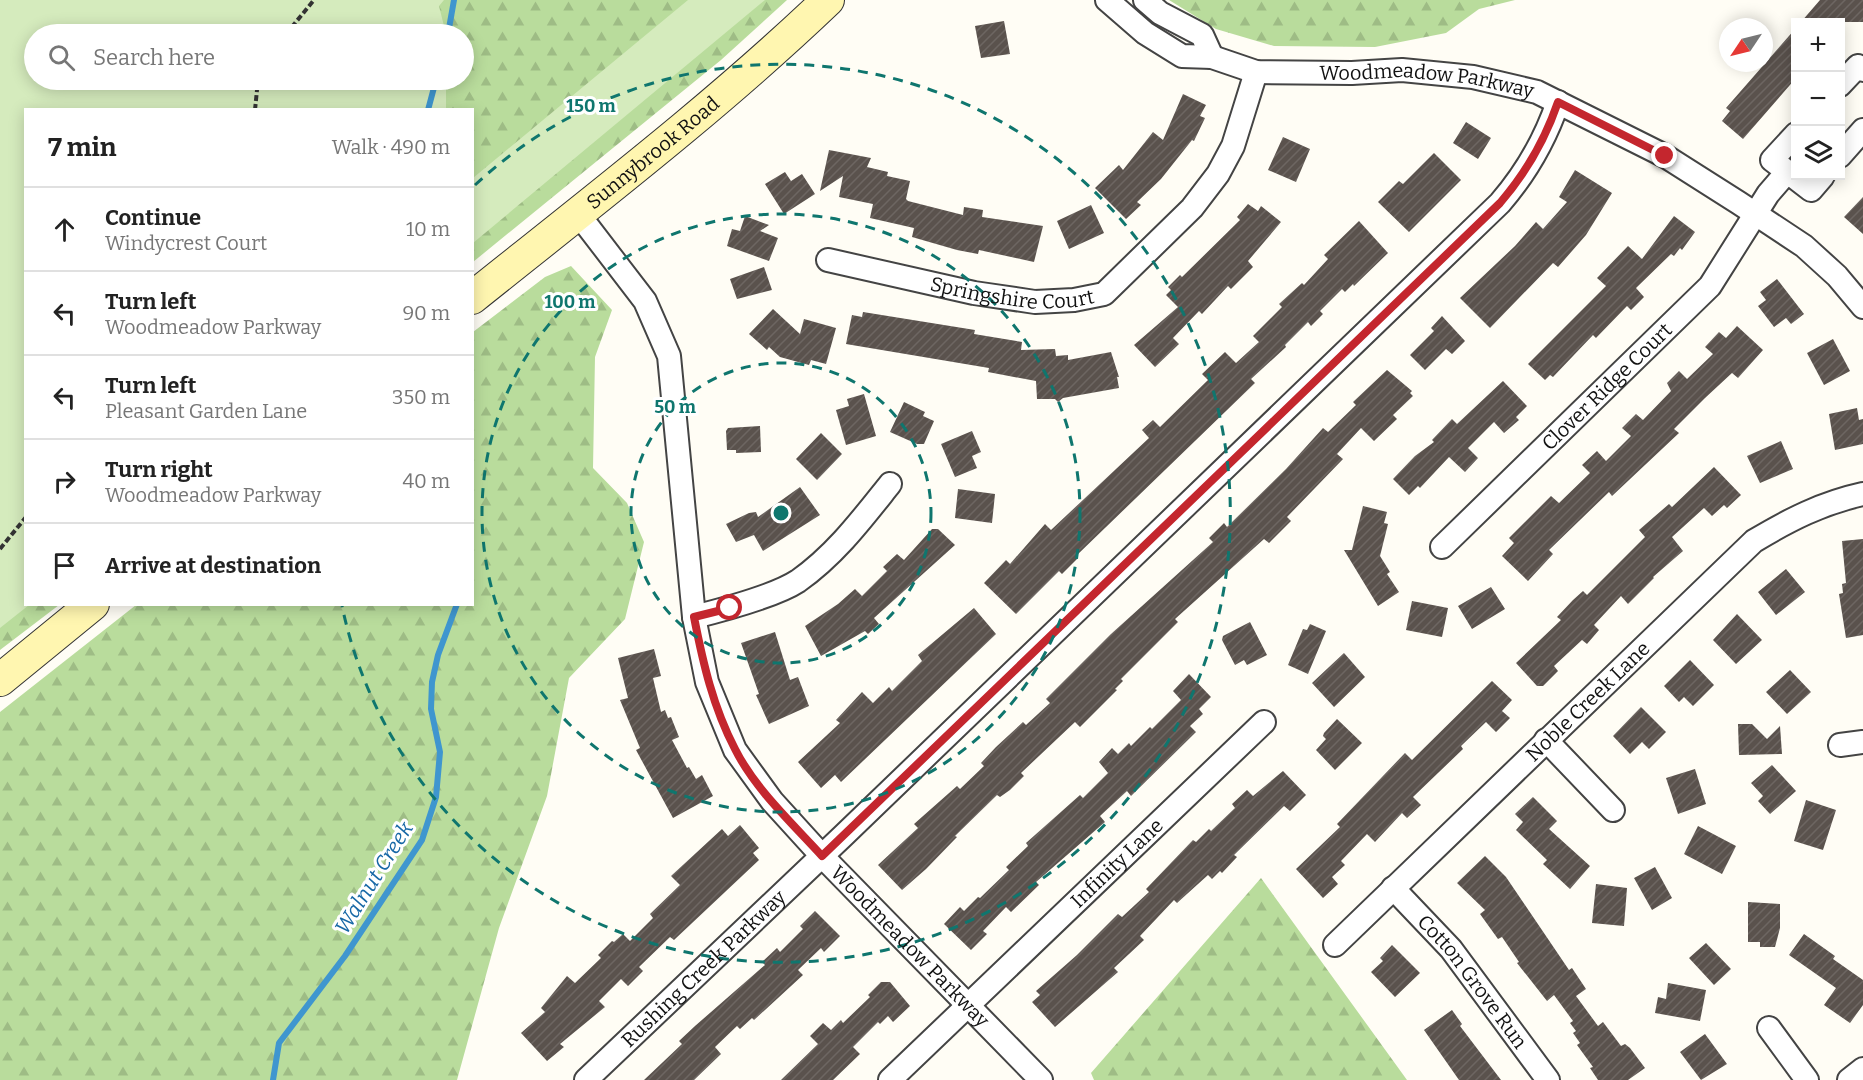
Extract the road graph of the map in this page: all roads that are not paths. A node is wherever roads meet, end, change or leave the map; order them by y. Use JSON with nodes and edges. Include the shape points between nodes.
{"nodes":[{"id":1,"x":828,"y":0,"type":"edge"},
{"id":2,"x":1107,"y":0,"type":"edge"},
{"id":3,"x":1145,"y":0,"type":"edge"},
{"id":4,"x":1212,"y":57,"type":"junction"},
{"id":5,"x":1863,"y":70,"type":"edge"},
{"id":6,"x":1256,"y":72,"type":"junction"},
{"id":7,"x":1845,"y":80,"type":"edge"},
{"id":8,"x":1558,"y":102,"type":"junction"},
{"id":9,"x":1863,"y":130,"type":"edge"},
{"id":10,"x":1791,"y":139,"type":"edge"},
{"id":11,"x":1845,"y":150,"type":"edge"},
{"id":12,"x":1787,"y":172,"type":"junction"},
{"id":13,"x":1791,"y":175,"type":"edge"},
{"id":14,"x":1798,"y":180,"type":"edge"},
{"id":15,"x":1820,"y":180,"type":"edge"},
{"id":16,"x":579,"y":215,"type":"junction"},
{"id":17,"x":1755,"y":215,"type":"junction"},
{"id":18,"x":828,"y":260,"type":"dead end"},
{"id":19,"x":475,"y":296,"type":"edge"},
{"id":20,"x":1863,"y":307,"type":"edge"},
{"id":21,"x":890,"y":484,"type":"dead end"},
{"id":22,"x":1863,"y":494,"type":"edge"},
{"id":23,"x":1442,"y":547,"type":"dead end"},
{"id":24,"x":91,"y":606,"type":"edge"},
{"id":25,"x":694,"y":617,"type":"junction"},
{"id":26,"x":0,"y":680,"type":"edge"},
{"id":27,"x":1264,"y":722,"type":"dead end"},
{"id":28,"x":1546,"y":740,"type":"junction"},
{"id":29,"x":1863,"y":742,"type":"edge"},
{"id":30,"x":1840,"y":745,"type":"dead end"},
{"id":31,"x":1613,"y":810,"type":"dead end"},
{"id":32,"x":822,"y":856,"type":"junction"},
{"id":33,"x":1393,"y":888,"type":"junction"},
{"id":34,"x":1335,"y":945,"type":"dead end"},
{"id":35,"x":968,"y":1006,"type":"junction"},
{"id":36,"x":1769,"y":1028,"type":"dead end"},
{"id":37,"x":1863,"y":1069,"type":"edge"},
{"id":38,"x":586,"y":1080,"type":"edge"},
{"id":39,"x":890,"y":1080,"type":"edge"},
{"id":40,"x":1041,"y":1080,"type":"edge"},
{"id":41,"x":1548,"y":1080,"type":"edge"},
{"id":42,"x":1807,"y":1080,"type":"edge"},
{"id":43,"x":1849,"y":1080,"type":"edge"}],
"edges":[{"from":1,"to":16,"type":"main road","name":"Sunnybrook Road"},
{"from":2,"to":4,"type":"street","name":"Woodmeadow Parkway","via":[[1145,33],[1182,56]]},
{"from":3,"to":4,"type":"street","via":[[1160,14],[1202,35]]},
{"from":4,"to":6,"type":"street","name":"Woodmeadow Parkway"},
{"from":5,"to":7,"type":"street","via":[[1858,66]]},
{"from":6,"to":8,"type":"street","name":"Woodmeadow Parkway","via":[[1414,71],[1473,77],[1538,92]]},
{"from":6,"to":18,"type":"street","name":"Springshire Court","via":[[1233,146],[1218,174],[1192,208],[1104,294],[1035,303]]},
{"from":8,"to":17,"type":"street","name":"Woodmeadow Parkway","via":[[1665,156]]},
{"from":8,"to":32,"type":"street","name":"Rushing Creek Parkway","via":[[1549,128],[1520,180],[1500,203]]},
{"from":9,"to":11,"type":"street"},
{"from":10,"to":12,"type":"street","via":[[1772,160]]},
{"from":12,"to":13,"type":"street"},
{"from":12,"to":17,"type":"street","name":"Clover Ridge Court"},
{"from":14,"to":15,"type":"street","via":[[1811,190]]},
{"from":16,"to":19,"type":"main road","name":"Sunnybrook Road"},
{"from":16,"to":25,"type":"street","name":"Woodmeadow Parkway","via":[[645,301],[669,356]]},
{"from":17,"to":20,"type":"street","name":"Woodmeadow Parkway","via":[[1804,246]]},
{"from":17,"to":23,"type":"street","name":"Clover Ridge Court","via":[[1710,286]]},
{"from":21,"to":25,"type":"street","via":[[845,541],[797,582],[730,608]]},
{"from":22,"to":28,"type":"street","name":"Noble Creek Lane","via":[[1831,501],[1793,517],[1754,542]]},
{"from":24,"to":26,"type":"main road"},
{"from":25,"to":32,"type":"street","name":"Woodmeadow Parkway","via":[[707,682],[735,750],[772,801]]},
{"from":27,"to":35,"type":"street","name":"Infinity Lane"},
{"from":28,"to":31,"type":"street"},
{"from":28,"to":33,"type":"street","name":"Noble Creek Lane"},
{"from":29,"to":30,"type":"street"},
{"from":32,"to":35,"type":"street","name":"Woodmeadow Parkway"},
{"from":32,"to":38,"type":"street","name":"Rushing Creek Parkway"},
{"from":33,"to":34,"type":"street","name":"Noble Creek Lane"},
{"from":33,"to":41,"type":"street","name":"Cotton Grove Run","via":[[1451,949]]},
{"from":35,"to":39,"type":"street","name":"Infinity Lane"},
{"from":35,"to":40,"type":"street","name":"Woodmeadow Parkway"},
{"from":36,"to":42,"type":"street"},
{"from":37,"to":43,"type":"street"}]}
